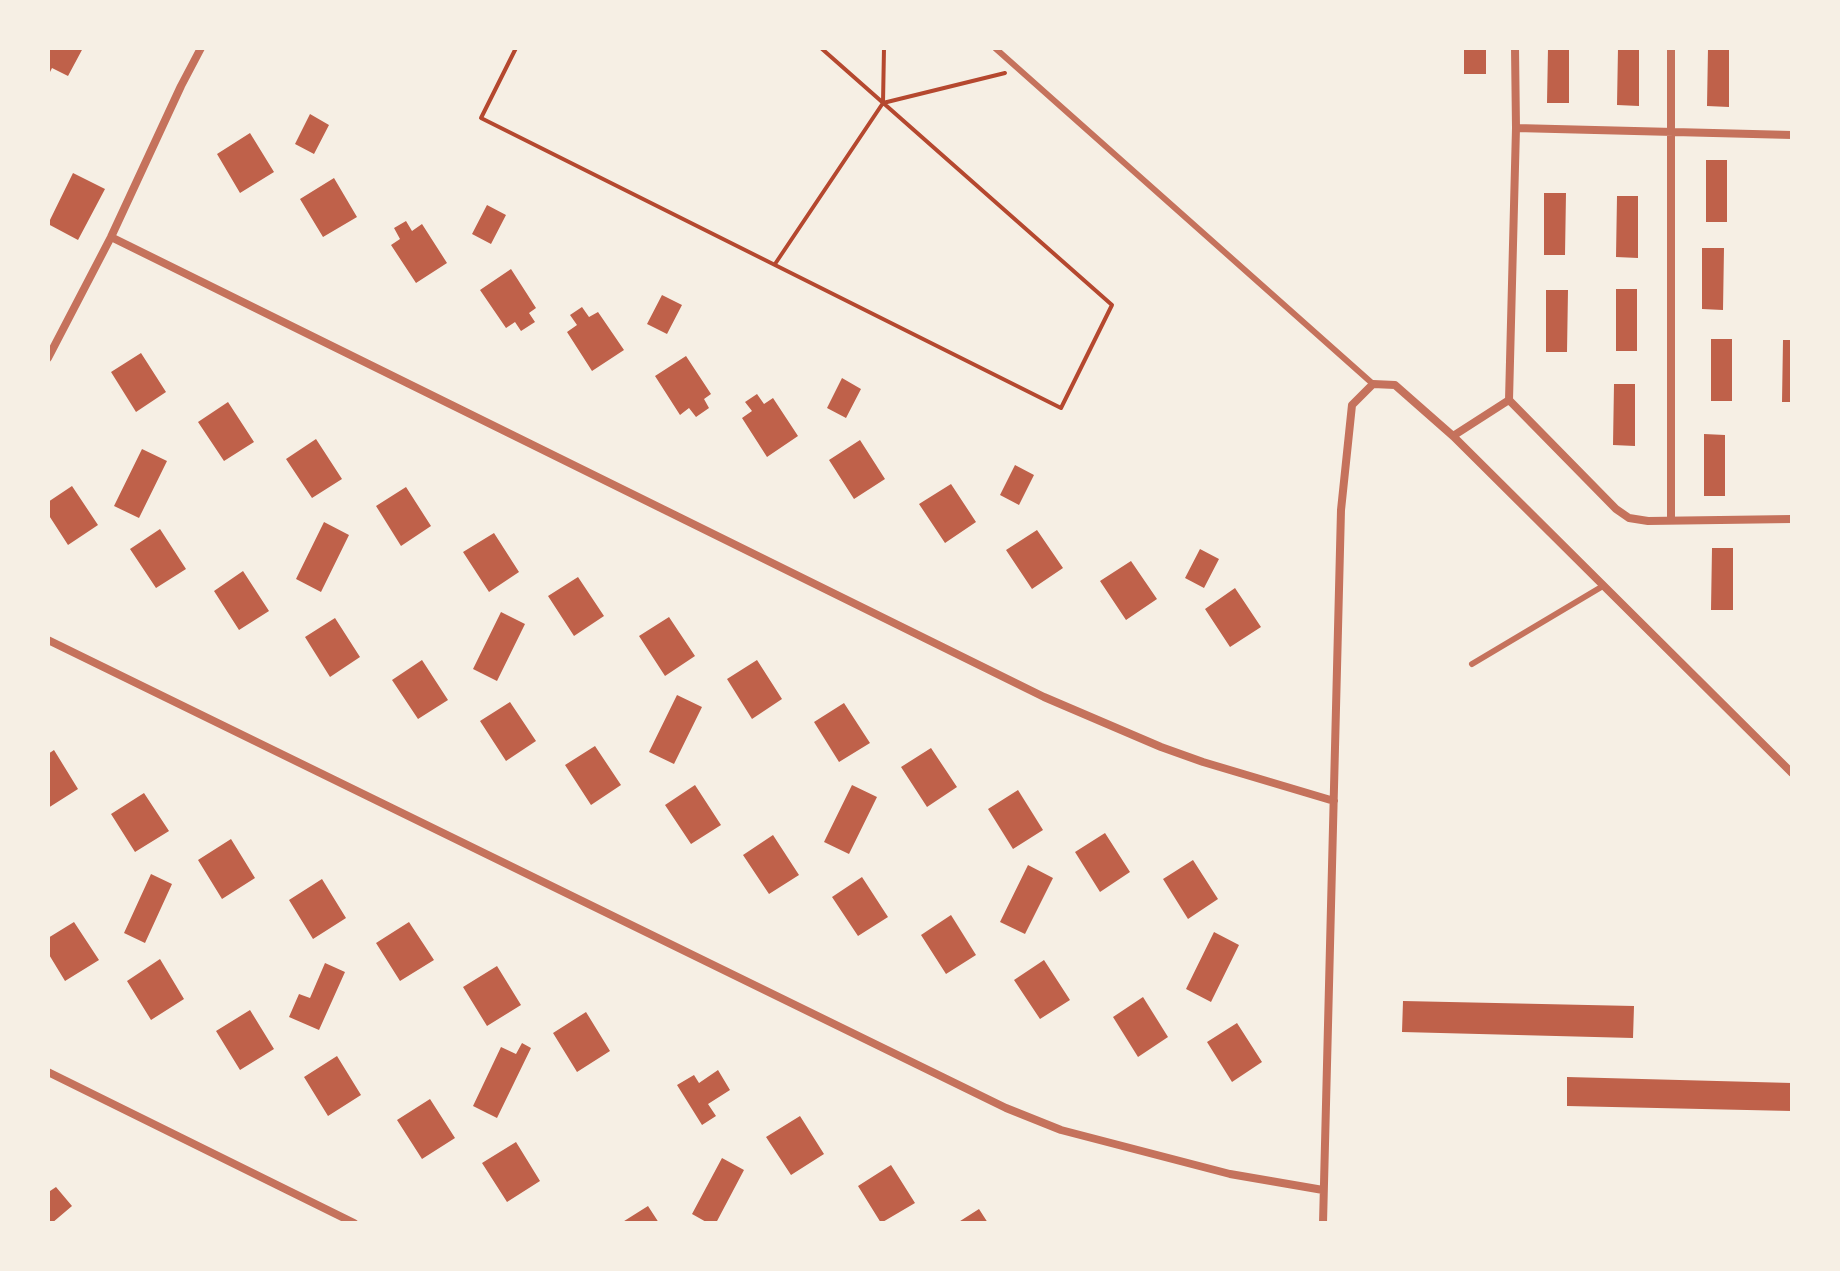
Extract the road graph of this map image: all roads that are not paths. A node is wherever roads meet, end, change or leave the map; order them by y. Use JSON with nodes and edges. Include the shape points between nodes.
{"nodes":[{"id":1,"x":201,"y":48,"type":"edge"},
{"id":2,"x":995,"y":48,"type":"edge"},
{"id":3,"x":1515,"y":48,"type":"edge"},
{"id":4,"x":1671,"y":48,"type":"edge"},
{"id":5,"x":1516,"y":128,"type":"junction"},
{"id":6,"x":1671,"y":132,"type":"junction"},
{"id":7,"x":1792,"y":135,"type":"edge"},
{"id":8,"x":111,"y":237,"type":"junction"},
{"id":9,"x":48,"y":358,"type":"edge"},
{"id":10,"x":1373,"y":384,"type":"junction"},
{"id":11,"x":1509,"y":400,"type":"junction"},
{"id":12,"x":1453,"y":436,"type":"junction"},
{"id":13,"x":1792,"y":519,"type":"edge"},
{"id":14,"x":1671,"y":520,"type":"junction"},
{"id":15,"x":1603,"y":586,"type":"junction"},
{"id":16,"x":48,"y":640,"type":"edge"},
{"id":17,"x":1472,"y":664,"type":"dead end"},
{"id":18,"x":1792,"y":773,"type":"edge"},
{"id":19,"x":1334,"y":801,"type":"junction"},
{"id":20,"x":48,"y":1072,"type":"edge"},
{"id":21,"x":1323,"y":1190,"type":"junction"},
{"id":22,"x":354,"y":1223,"type":"edge"},
{"id":23,"x":1323,"y":1223,"type":"edge"}],
"edges":[{"from":1,"to":8,"type":"street"},
{"from":2,"to":10,"type":"lane"},
{"from":3,"to":5,"type":"street"},
{"from":4,"to":6,"type":"street"},
{"from":5,"to":6,"type":"street"},
{"from":5,"to":11,"type":"street"},
{"from":6,"to":7,"type":"street"},
{"from":6,"to":14,"type":"street"},
{"from":8,"to":9,"type":"street"},
{"from":8,"to":19,"type":"street","via":[[1044,697],[1161,747]]},
{"from":10,"to":12,"type":"street","via":[[1395,385]]},
{"from":10,"to":19,"type":"street","via":[[1352,405],[1341,510]]},
{"from":11,"to":12,"type":"street"},
{"from":11,"to":14,"type":"street","via":[[1616,509],[1629,518]]},
{"from":12,"to":15,"type":"street"},
{"from":13,"to":14,"type":"street"},
{"from":15,"to":17,"type":"lane"},
{"from":15,"to":18,"type":"street"},
{"from":16,"to":21,"type":"street","via":[[1006,1108],[1061,1130],[1214,1170]]},
{"from":19,"to":21,"type":"street"},
{"from":20,"to":22,"type":"street"},
{"from":21,"to":23,"type":"street"}]}
